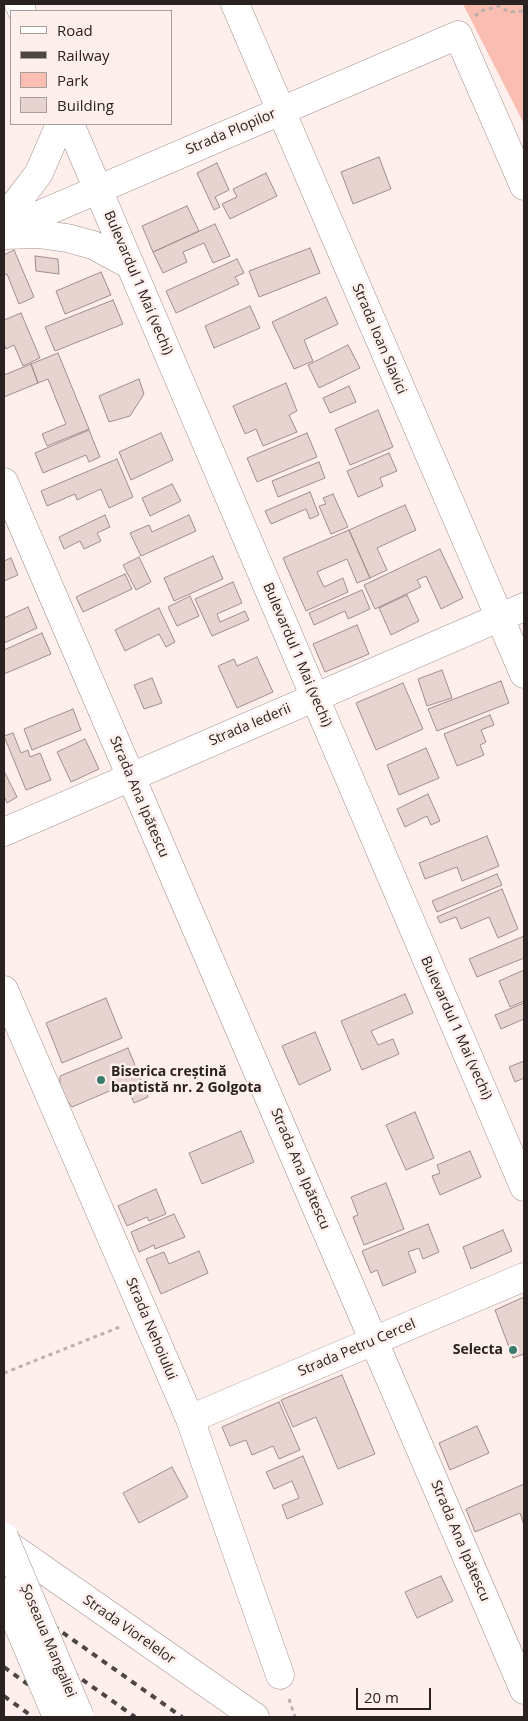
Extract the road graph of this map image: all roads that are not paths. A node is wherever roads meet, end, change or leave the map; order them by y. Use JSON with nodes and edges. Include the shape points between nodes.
{"nodes":[{"id":1,"x":235,"y":4,"type":"edge"},
{"id":2,"x":281,"y":111,"type":"junction"},
{"id":3,"x":60,"y":125,"type":"edge"},
{"id":4,"x":70,"y":125,"type":"edge"},
{"id":5,"x":524,"y":186,"type":"edge"},
{"id":6,"x":98,"y":189,"type":"junction"},
{"id":7,"x":4,"y":219,"type":"edge"},
{"id":8,"x":4,"y":230,"type":"edge"},
{"id":9,"x":4,"y":235,"type":"edge"},
{"id":10,"x":130,"y":265,"type":"junction"},
{"id":11,"x":4,"y":482,"type":"edge"},
{"id":12,"x":512,"y":612,"type":"edge"},
{"id":13,"x":524,"y":674,"type":"edge"},
{"id":14,"x":314,"y":698,"type":"junction"},
{"id":15,"x":131,"y":776,"type":"junction"},
{"id":16,"x":4,"y":832,"type":"edge"},
{"id":17,"x":4,"y":990,"type":"edge"},
{"id":18,"x":524,"y":1186,"type":"edge"},
{"id":19,"x":524,"y":1277,"type":"edge"},
{"id":20,"x":374,"y":1341,"type":"junction"},
{"id":21,"x":190,"y":1419,"type":"junction"},
{"id":22,"x":4,"y":1537,"type":"edge"},
{"id":23,"x":4,"y":1542,"type":"edge"},
{"id":24,"x":4,"y":1592,"type":"edge"},
{"id":25,"x":280,"y":1675,"type":"dead end"},
{"id":26,"x":524,"y":1690,"type":"edge"},
{"id":27,"x":57,"y":1717,"type":"edge"},
{"id":28,"x":80,"y":1717,"type":"edge"},
{"id":29,"x":255,"y":1717,"type":"edge"}],
"edges":[{"from":1,"to":2,"type":"street","name":"Strada Ioan Slavici"},
{"from":2,"to":5,"type":"street","name":"Strada Plopilor","via":[[458,35]]},
{"from":2,"to":6,"type":"street","name":"Strada Plopilor"},
{"from":2,"to":12,"type":"street","name":"Strada Ioan Slavici"},
{"from":3,"to":7,"type":"street","via":[[39,173]]},
{"from":4,"to":6,"type":"street","name":"Bulevardul 1 Mai (vechi)"},
{"from":6,"to":8,"type":"street","name":"Strada Plopilor"},
{"from":6,"to":10,"type":"street","name":"Bulevardul 1 Mai (vechi)"},
{"from":9,"to":10,"type":"street","via":[[38,234],[67,238],[93,245]]},
{"from":10,"to":14,"type":"street","name":"Bulevardul 1 Mai (vechi)"},
{"from":11,"to":15,"type":"street","name":"Strada Ana Ipătescu"},
{"from":12,"to":13,"type":"street","name":"Strada Ioan Slavici"},
{"from":12,"to":14,"type":"street","name":"Strada Iederii"},
{"from":14,"to":15,"type":"street","name":"Strada Iederii"},
{"from":14,"to":18,"type":"street","name":"Bulevardul 1 Mai (vechi)"},
{"from":15,"to":16,"type":"street","name":"Strada Iederii"},
{"from":15,"to":20,"type":"street","name":"Strada Ana Ipătescu"},
{"from":17,"to":21,"type":"street","name":"Strada Nehoiului"},
{"from":19,"to":20,"type":"street","name":"Strada Petru Cercel"},
{"from":20,"to":21,"type":"street","name":"Strada Petru Cercel"},
{"from":20,"to":26,"type":"street","name":"Strada Ana Ipătescu"},
{"from":21,"to":25,"type":"street","name":"Strada Nehoiului"},
{"from":22,"to":28,"type":"street","name":"Șoseaua Mangaliei","bridge":true},
{"from":23,"to":29,"type":"street","name":"Strada Viorelelor"},
{"from":24,"to":27,"type":"street","name":"Șoseaua Mangaliei","bridge":true}]}
